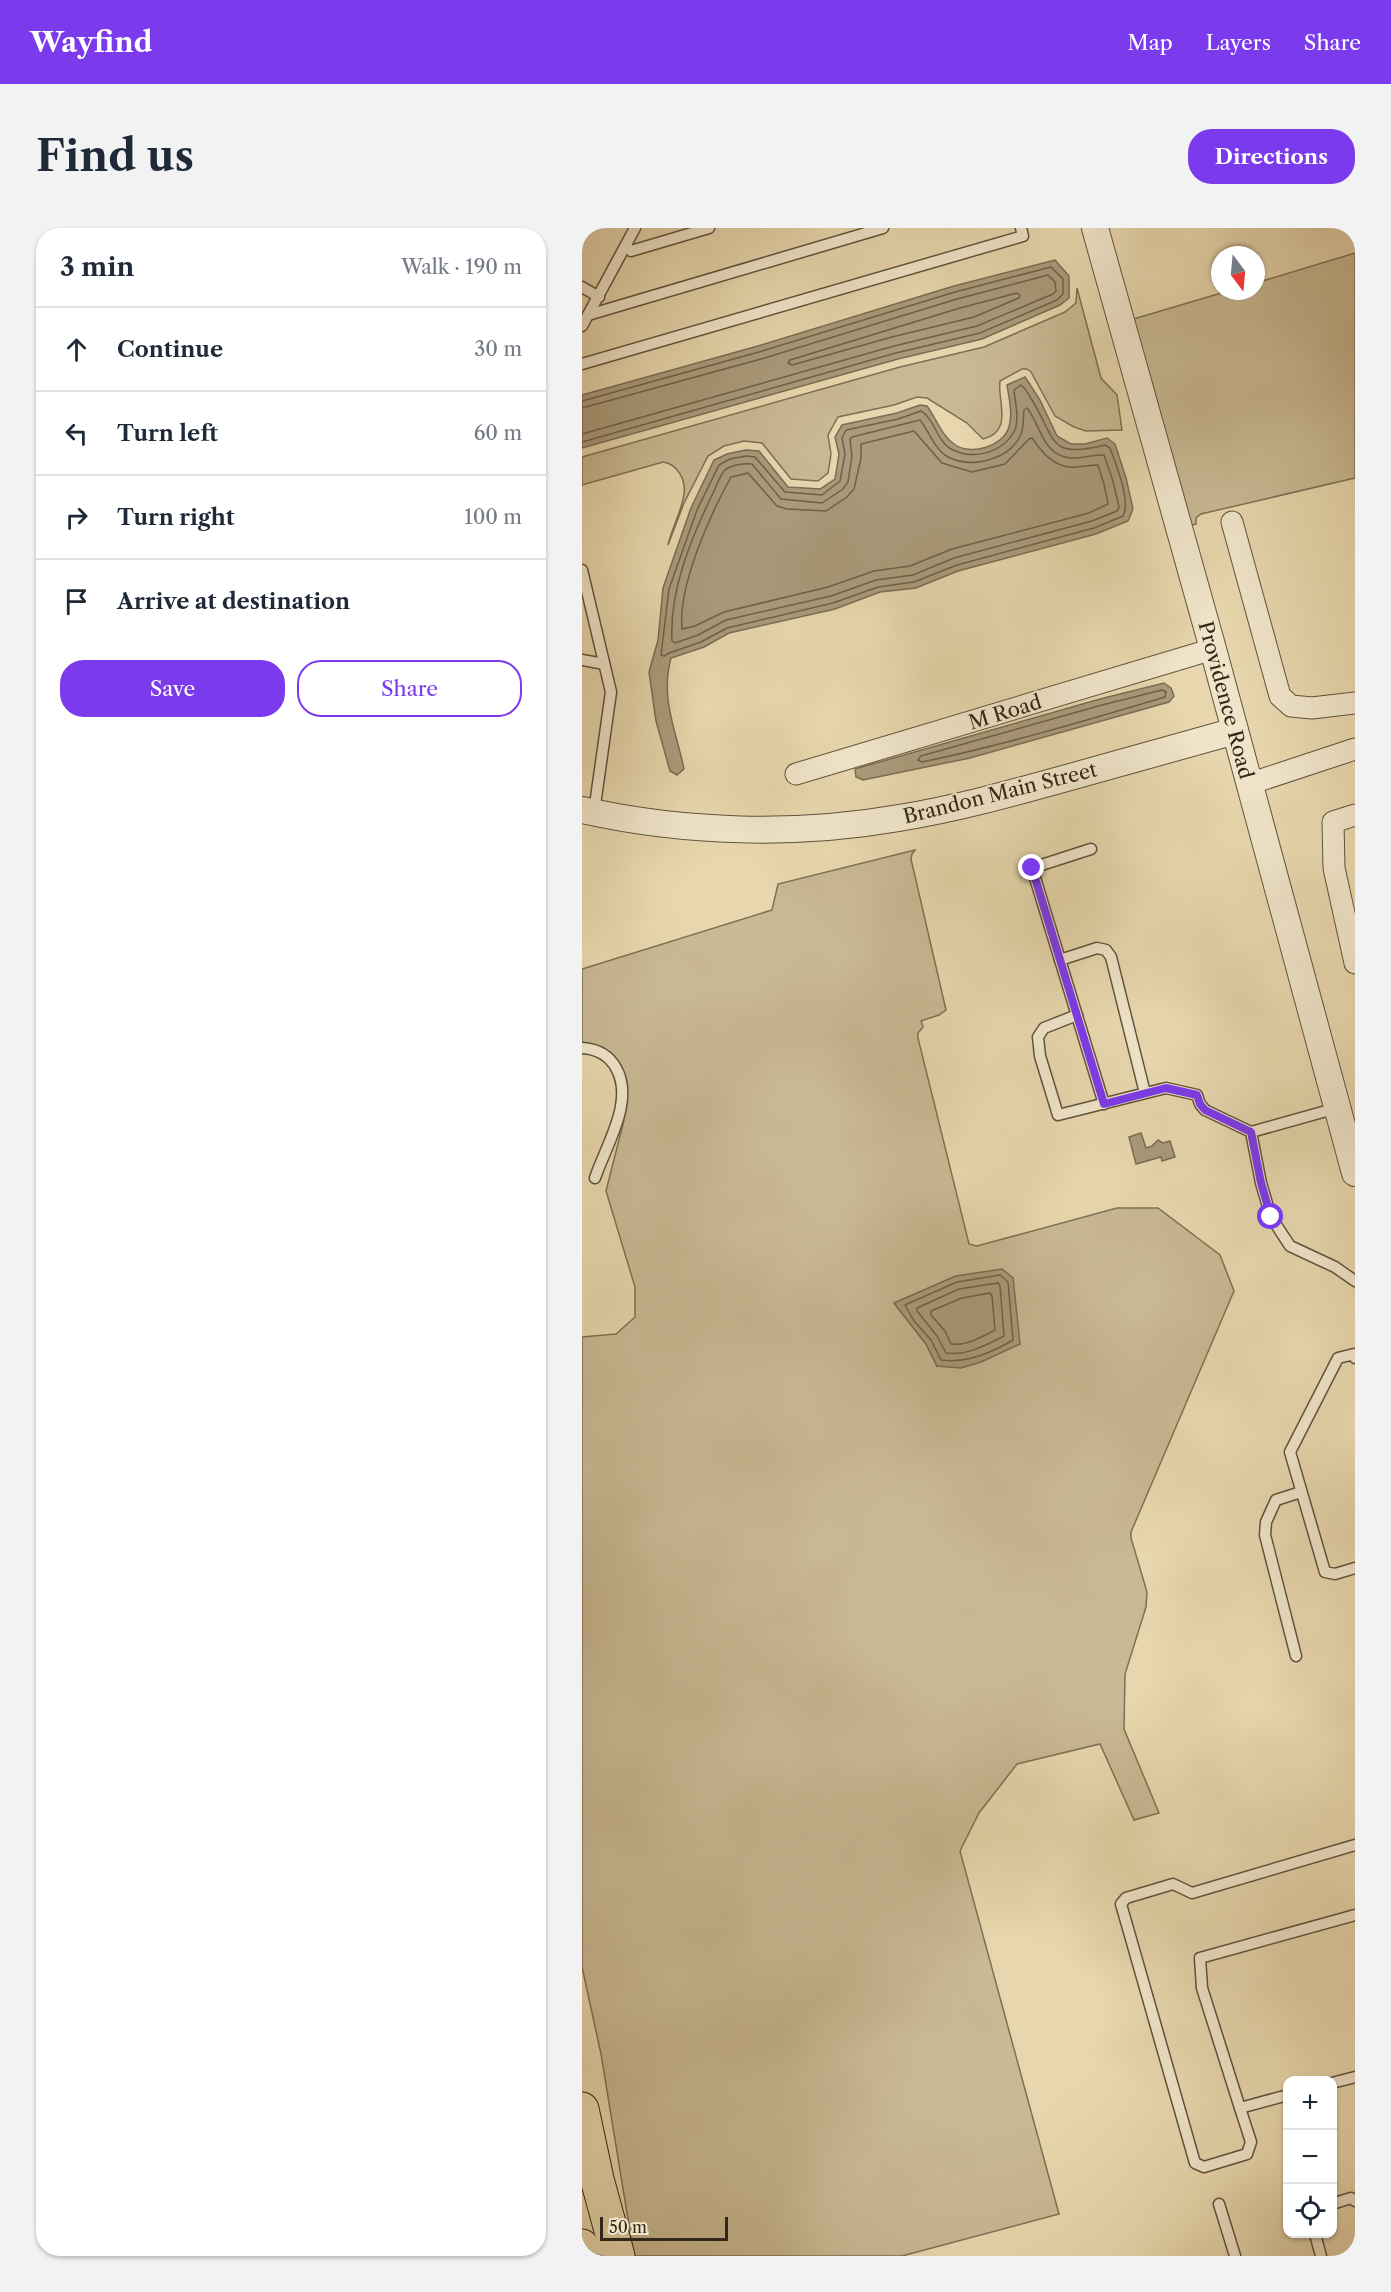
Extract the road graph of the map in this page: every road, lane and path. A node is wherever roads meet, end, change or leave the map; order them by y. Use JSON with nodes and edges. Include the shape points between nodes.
{"nodes":[{"id":1,"x":635,"y":228,"type":"edge"},
{"id":2,"x":709,"y":228,"type":"edge"},
{"id":3,"x":883,"y":228,"type":"edge"},
{"id":4,"x":1021,"y":228,"type":"edge"},
{"id":5,"x":1095,"y":228,"type":"edge"},
{"id":6,"x":626,"y":246,"type":"junction"},
{"id":7,"x":582,"y":287,"type":"edge"},
{"id":8,"x":599,"y":297,"type":"junction"},
{"id":9,"x":588,"y":315,"type":"junction"},
{"id":10,"x":582,"y":326,"type":"edge"},
{"id":11,"x":582,"y":364,"type":"edge"},
{"id":12,"x":1232,"y":522,"type":"dead end"},
{"id":13,"x":582,"y":570,"type":"edge"},
{"id":14,"x":1213,"y":649,"type":"junction"},
{"id":15,"x":582,"y":660,"type":"edge"},
{"id":16,"x":604,"y":664,"type":"junction"},
{"id":17,"x":1355,"y":703,"type":"edge"},
{"id":18,"x":1235,"y":731,"type":"junction"},
{"id":19,"x":1355,"y":749,"type":"edge"},
{"id":20,"x":796,"y":774,"type":"dead end"},
{"id":21,"x":1249,"y":784,"type":"junction"},
{"id":22,"x":588,"y":811,"type":"edge"},
{"id":23,"x":1355,"y":815,"type":"edge"},
{"id":24,"x":1090,"y":849,"type":"dead end"},
{"id":25,"x":1060,"y":960,"type":"junction"},
{"id":26,"x":1355,"y":963,"type":"edge"},
{"id":27,"x":1077,"y":1016,"type":"junction"},
{"id":28,"x":582,"y":1048,"type":"edge"},
{"id":29,"x":1146,"y":1093,"type":"junction"},
{"id":30,"x":1104,"y":1104,"type":"junction"},
{"id":31,"x":1337,"y":1108,"type":"junction"},
{"id":32,"x":1251,"y":1132,"type":"junction"},
{"id":33,"x":1354,"y":1168,"type":"edge"},
{"id":34,"x":595,"y":1178,"type":"dead end"},
{"id":35,"x":1355,"y":1281,"type":"edge"},
{"id":36,"x":1355,"y":1354,"type":"edge"},
{"id":37,"x":1301,"y":1492,"type":"junction"},
{"id":38,"x":1355,"y":1568,"type":"edge"},
{"id":39,"x":1296,"y":1656,"type":"dead end"},
{"id":40,"x":1355,"y":1845,"type":"edge"},
{"id":41,"x":1355,"y":1915,"type":"edge"},
{"id":42,"x":1355,"y":2077,"type":"edge"},
{"id":43,"x":1337,"y":2082,"type":"edge"},
{"id":44,"x":1283,"y":2096,"type":"edge"},
{"id":45,"x":1240,"y":2108,"type":"junction"},
{"id":46,"x":582,"y":2109,"type":"edge"},
{"id":47,"x":1355,"y":2201,"type":"edge"},
{"id":48,"x":1337,"y":2202,"type":"edge"},
{"id":49,"x":1219,"y":2204,"type":"dead end"},
{"id":50,"x":1316,"y":2238,"type":"edge"},
{"id":51,"x":582,"y":2246,"type":"edge"},
{"id":52,"x":585,"y":2256,"type":"edge"},
{"id":53,"x":618,"y":2256,"type":"edge"},
{"id":54,"x":1235,"y":2256,"type":"edge"},
{"id":55,"x":1321,"y":2256,"type":"edge"}],
"edges":[{"from":1,"to":6,"type":"lane"},
{"from":2,"to":6,"type":"lane","via":[[631,251]]},
{"from":3,"to":9,"type":"lane"},
{"from":4,"to":11,"type":"lane","via":[[1023,236]]},
{"from":5,"to":14,"type":"street","name":"Providence Road"},
{"from":6,"to":8,"type":"lane"},
{"from":7,"to":8,"type":"lane"},
{"from":8,"to":9,"type":"lane"},
{"from":9,"to":10,"type":"lane"},
{"from":12,"to":17,"type":"street","via":[[1280,696],[1291,706],[1312,708]]},
{"from":13,"to":16,"type":"lane"},
{"from":14,"to":18,"type":"street","name":"Providence Road"},
{"from":14,"to":20,"type":"street","name":"M Road"},
{"from":15,"to":16,"type":"lane"},
{"from":16,"to":22,"type":"lane","via":[[610,692]]},
{"from":18,"to":21,"type":"street","name":"Providence Road"},
{"from":18,"to":22,"type":"street","name":"Brandon Main Street","via":[[964,806],[897,819],[830,827],[711,828]]},
{"from":19,"to":21,"type":"street"},
{"from":21,"to":31,"type":"street","name":"Providence Road"},
{"from":23,"to":26,"type":"street","via":[[1333,822],[1333,833],[1334,868]]},
{"from":24,"to":25,"type":"lane","via":[[1032,868]]},
{"from":25,"to":27,"type":"lane"},
{"from":25,"to":29,"type":"lane","via":[[1097,948],[1106,950],[1111,957]]},
{"from":27,"to":30,"type":"lane"},
{"from":27,"to":30,"type":"lane","via":[[1044,1028],[1038,1037],[1058,1115]]},
{"from":28,"to":34,"type":"lane","via":[[591,1048],[610,1058],[624,1091],[615,1129]]},
{"from":29,"to":30,"type":"lane"},
{"from":29,"to":32,"type":"lane","via":[[1166,1088],[1197,1095],[1205,1110]]},
{"from":31,"to":32,"type":"lane"},
{"from":31,"to":33,"type":"street","name":"Providence Road"},
{"from":32,"to":35,"type":"lane","via":[[1271,1217],[1290,1246]]},
{"from":36,"to":37,"type":"lane","via":[[1338,1358],[1290,1452]]},
{"from":37,"to":38,"type":"lane","via":[[1325,1572],[1335,1574]]},
{"from":37,"to":39,"type":"lane","via":[[1276,1500],[1266,1522],[1267,1546]]},
{"from":40,"to":45,"type":"lane","via":[[1192,1893],[1173,1884],[1126,1898],[1121,1904],[1195,2163],[1204,2167],[1247,2154],[1251,2142]]},
{"from":41,"to":45,"type":"lane","via":[[1200,1958],[1202,1988]]},
{"from":42,"to":43,"type":"lane"},
{"from":44,"to":45,"type":"lane"},
{"from":46,"to":53,"type":"main road"},
{"from":47,"to":48,"type":"lane","via":[[1351,2198]]},
{"from":49,"to":54,"type":"lane"},
{"from":50,"to":55,"type":"lane"},
{"from":51,"to":52,"type":"main road"}]}
